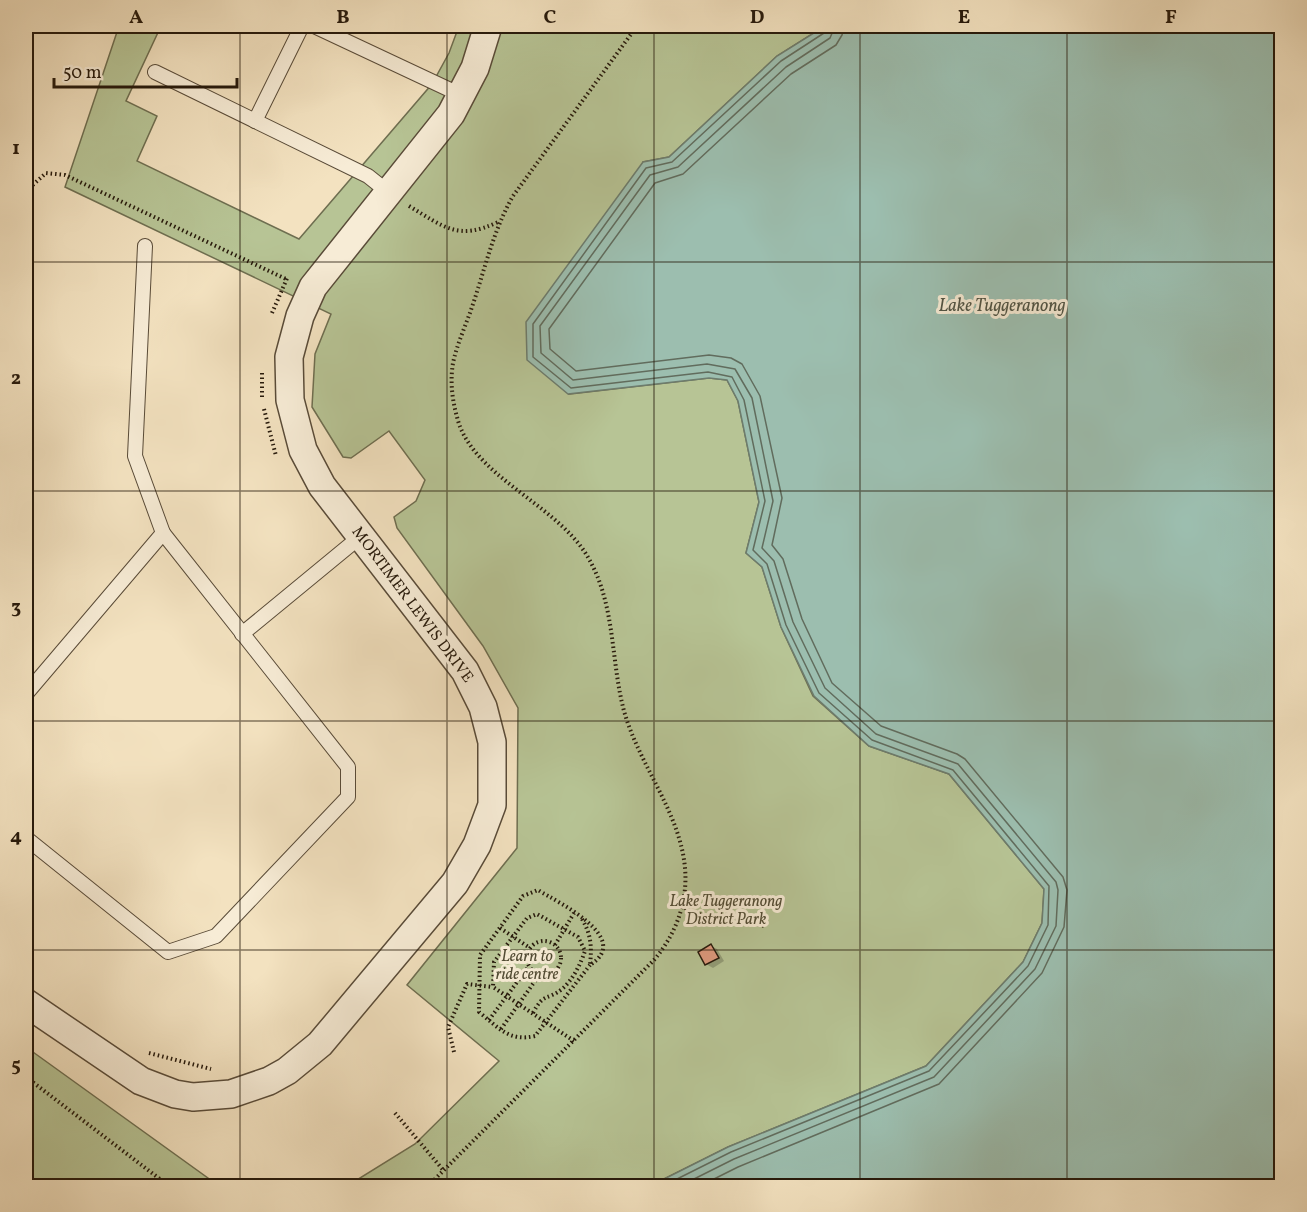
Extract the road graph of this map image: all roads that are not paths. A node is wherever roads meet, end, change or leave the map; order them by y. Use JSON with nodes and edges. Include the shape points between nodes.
{"nodes":[{"id":1,"x":302,"y":26,"type":"edge"},
{"id":2,"x":314,"y":26,"type":"edge"},
{"id":3,"x":488,"y":26,"type":"edge"},
{"id":4,"x":155,"y":72,"type":"dead end"},
{"id":5,"x":461,"y":95,"type":"junction"},
{"id":6,"x":255,"y":121,"type":"junction"},
{"id":7,"x":394,"y":197,"type":"junction"},
{"id":8,"x":145,"y":246,"type":"dead end"},
{"id":9,"x":163,"y":533,"type":"junction"},
{"id":10,"x":361,"y":536,"type":"junction"},
{"id":11,"x":242,"y":634,"type":"junction"},
{"id":12,"x":26,"y":694,"type":"edge"},
{"id":13,"x":26,"y":838,"type":"edge"},
{"id":14,"x":26,"y":1003,"type":"edge"}],
"edges":[{"from":1,"to":6,"type":"lane"},
{"from":2,"to":5,"type":"lane"},
{"from":3,"to":5,"type":"street","name":"MORTIMER LEWIS DRIVE","via":[[475,68]]},
{"from":4,"to":6,"type":"lane"},
{"from":5,"to":7,"type":"street","name":"MORTIMER LEWIS DRIVE"},
{"from":6,"to":7,"type":"lane","via":[[368,176]]},
{"from":7,"to":10,"type":"street","name":"MORTIMER LEWIS DRIVE","via":[[313,287],[289,357],[290,400],[303,450],[322,486]]},
{"from":8,"to":9,"type":"lane","via":[[135,456]]},
{"from":9,"to":11,"type":"lane"},
{"from":9,"to":12,"type":"lane"},
{"from":10,"to":11,"type":"lane"},
{"from":10,"to":14,"type":"street","name":"MORTIMER LEWIS DRIVE","via":[[465,671],[483,707],[492,741],[492,804],[477,846],[455,883],[320,1044],[287,1071],[231,1094],[194,1097],[141,1081]]},
{"from":11,"to":13,"type":"lane","via":[[348,767],[348,797],[216,936],[168,952]]}]}
